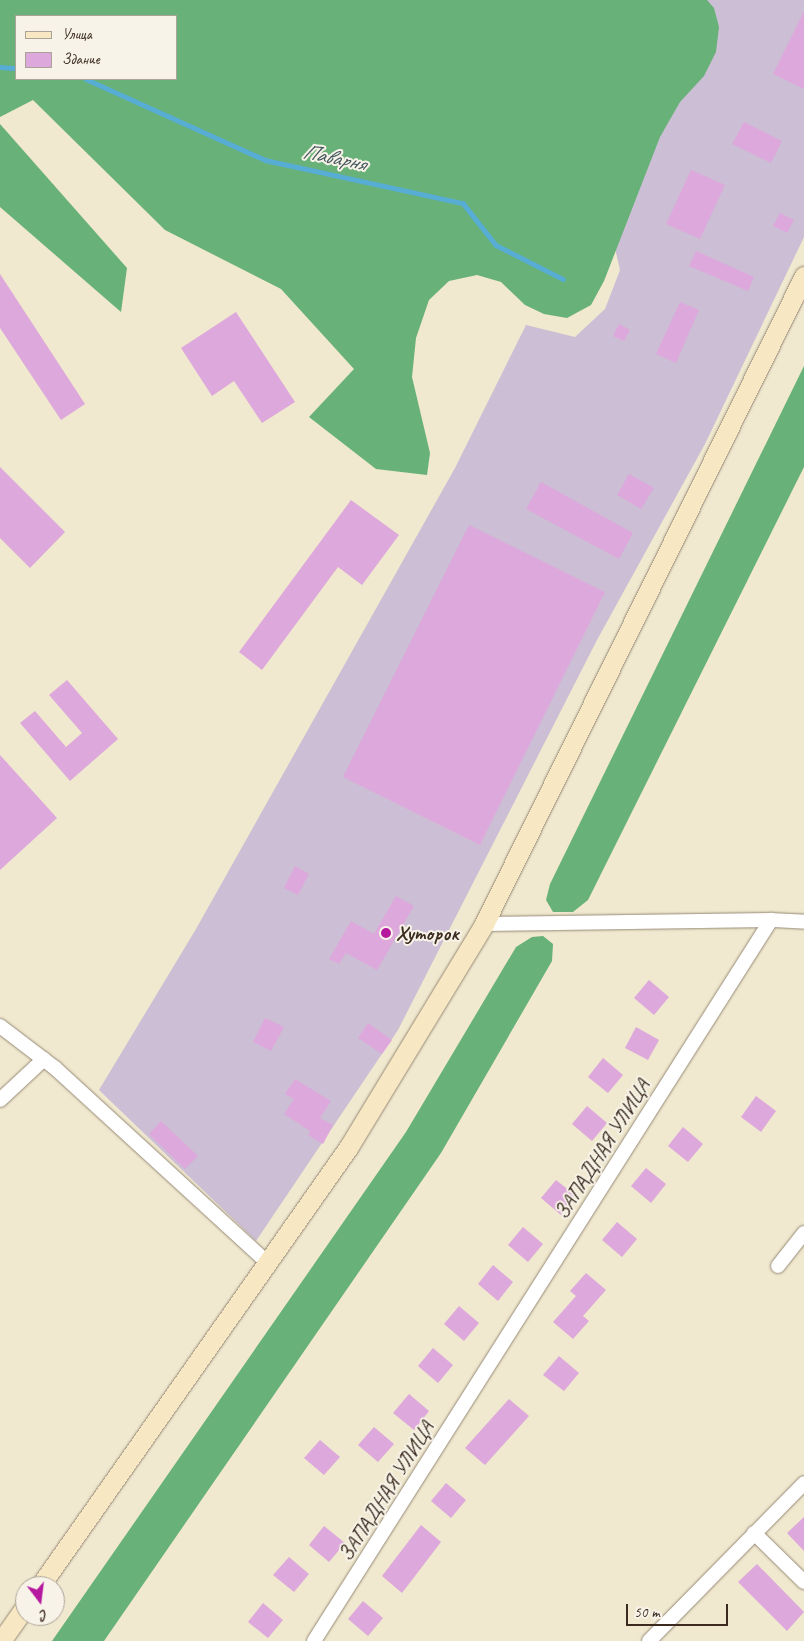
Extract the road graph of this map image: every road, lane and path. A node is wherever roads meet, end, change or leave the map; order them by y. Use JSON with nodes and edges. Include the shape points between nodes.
{"nodes":[{"id":1,"x":804,"y":276,"type":"edge"},
{"id":2,"x":771,"y":920,"type":"junction"},
{"id":3,"x":804,"y":922,"type":"edge"},
{"id":4,"x":484,"y":924,"type":"junction"},
{"id":5,"x":0,"y":1026,"type":"edge"},
{"id":6,"x":44,"y":1059,"type":"junction"},
{"id":7,"x":0,"y":1100,"type":"edge"},
{"id":8,"x":804,"y":1233,"type":"edge"},
{"id":9,"x":267,"y":1262,"type":"junction"},
{"id":10,"x":778,"y":1266,"type":"dead end"},
{"id":11,"x":804,"y":1483,"type":"edge"},
{"id":12,"x":754,"y":1533,"type":"junction"},
{"id":13,"x":47,"y":1576,"type":"edge"},
{"id":14,"x":804,"y":1582,"type":"edge"},
{"id":15,"x":15,"y":1622,"type":"edge"},
{"id":16,"x":2,"y":1641,"type":"edge"},
{"id":17,"x":314,"y":1641,"type":"edge"},
{"id":18,"x":649,"y":1641,"type":"edge"}],
"edges":[{"from":1,"to":4,"type":"street"},
{"from":2,"to":3,"type":"street"},
{"from":2,"to":4,"type":"street"},
{"from":2,"to":17,"type":"street","name":"ЗАПАДНАЯ УЛИЦА"},
{"from":4,"to":9,"type":"street","via":[[348,1148]]},
{"from":5,"to":6,"type":"street"},
{"from":6,"to":7,"type":"street"},
{"from":6,"to":9,"type":"street"},
{"from":8,"to":10,"type":"street"},
{"from":9,"to":13,"type":"street"},
{"from":11,"to":12,"type":"street"},
{"from":12,"to":14,"type":"street"},
{"from":12,"to":18,"type":"street"},
{"from":15,"to":16,"type":"street"}]}
